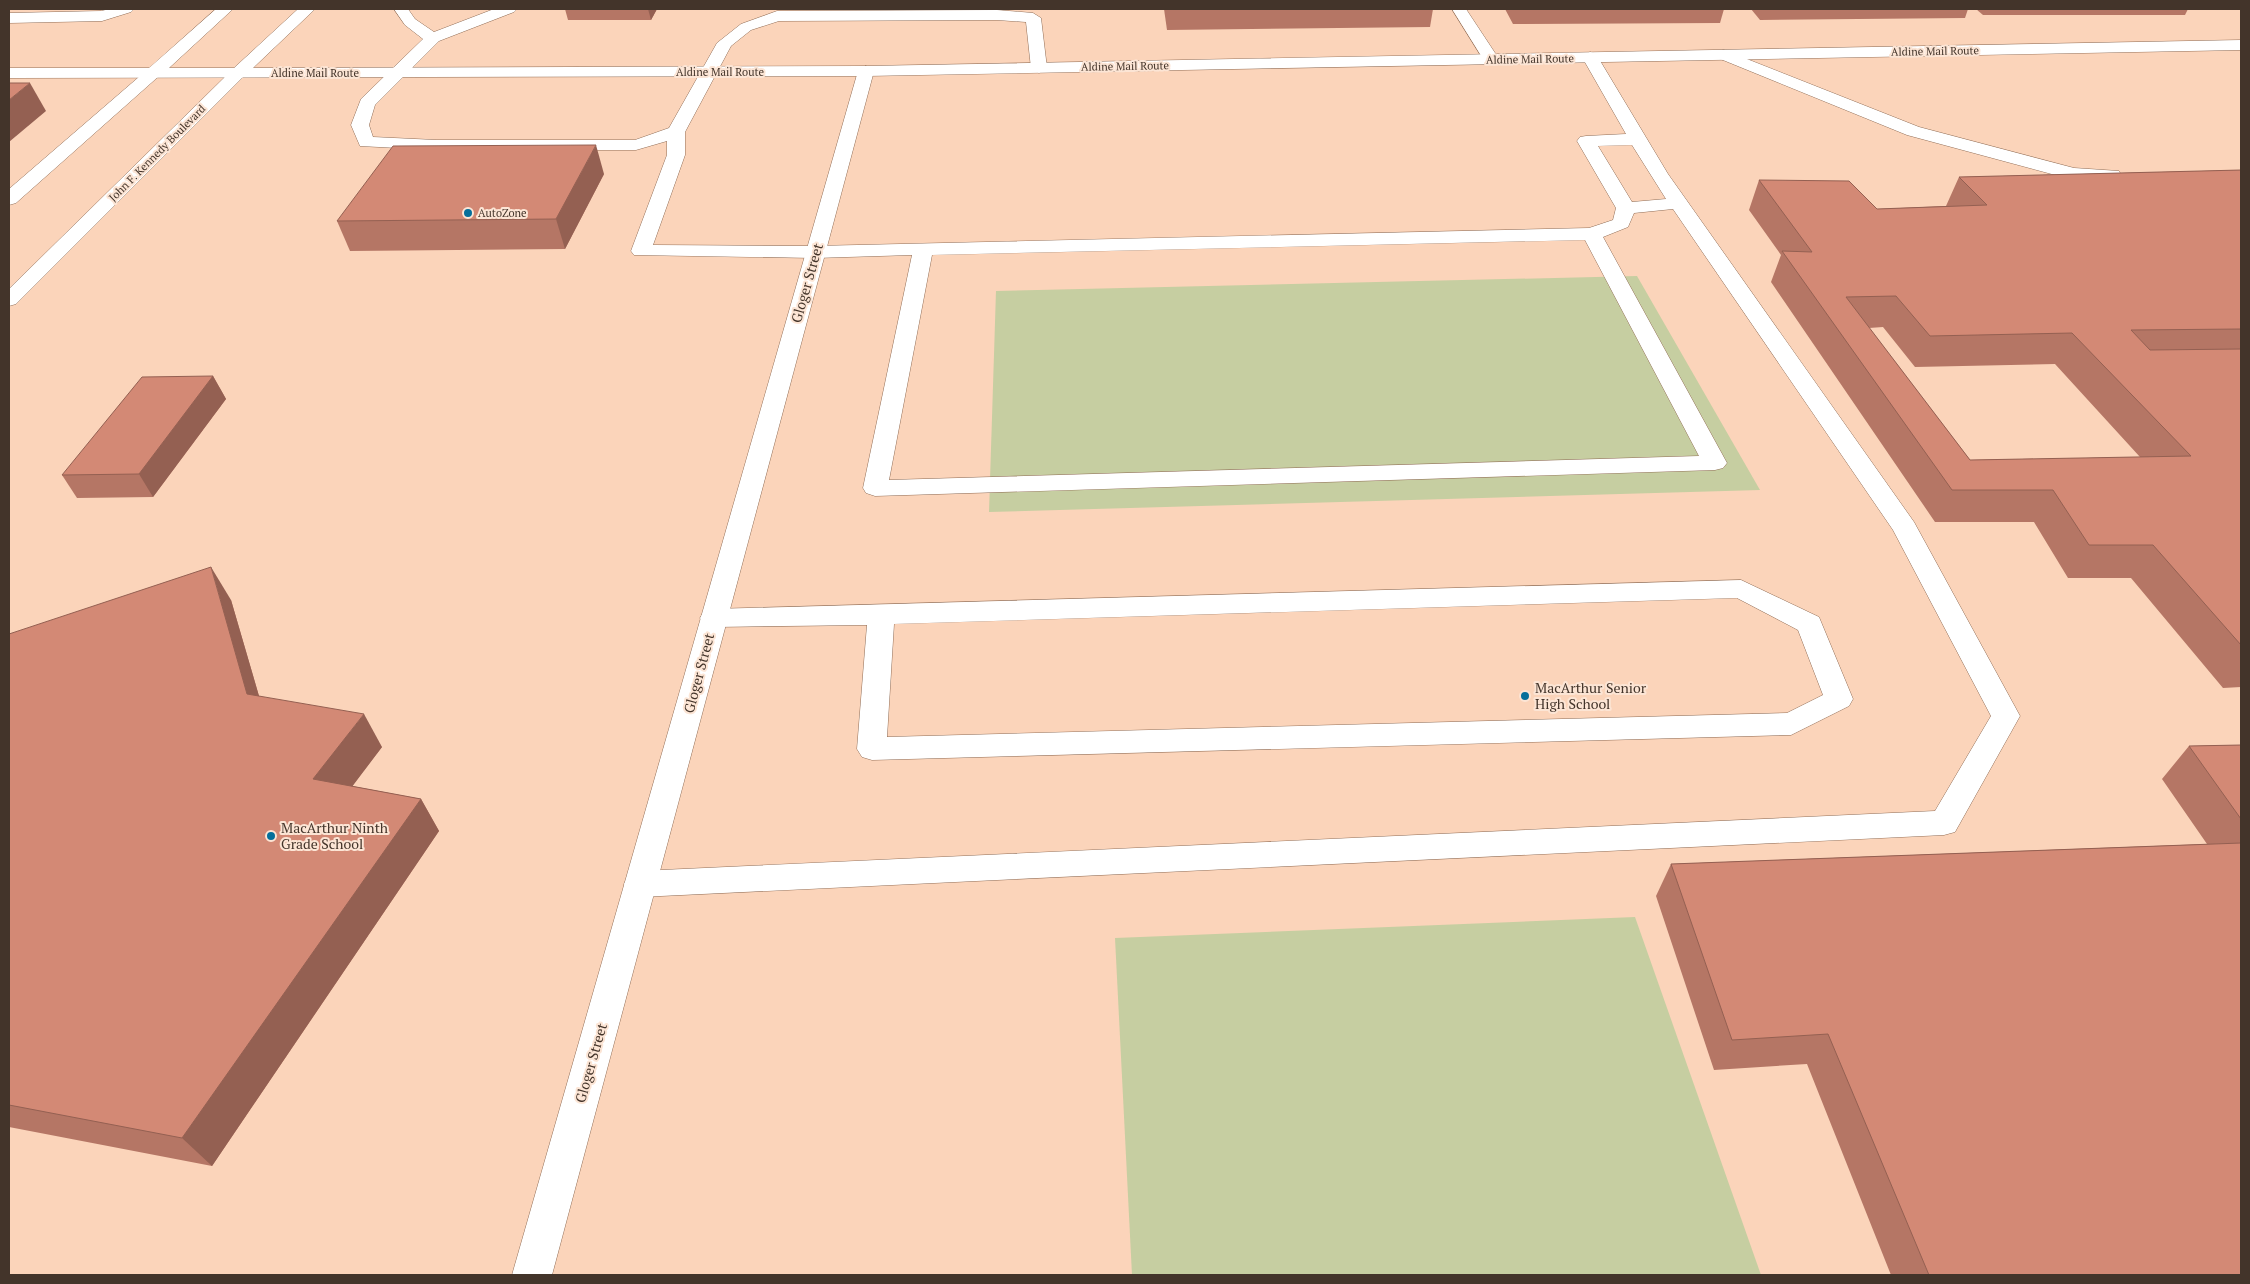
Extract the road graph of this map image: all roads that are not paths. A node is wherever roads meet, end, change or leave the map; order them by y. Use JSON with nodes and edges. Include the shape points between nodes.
{"nodes":[{"id":1,"x":126,"y":9,"type":"edge"},
{"id":2,"x":225,"y":9,"type":"edge"},
{"id":3,"x":307,"y":9,"type":"edge"},
{"id":4,"x":401,"y":9,"type":"edge"},
{"id":5,"x":509,"y":9,"type":"edge"},
{"id":6,"x":1459,"y":9,"type":"edge"},
{"id":7,"x":9,"y":18,"type":"edge"},
{"id":8,"x":433,"y":38,"type":"junction"},
{"id":9,"x":2241,"y":45,"type":"edge"},
{"id":10,"x":1724,"y":55,"type":"junction"},
{"id":11,"x":1590,"y":57,"type":"junction"},
{"id":12,"x":1491,"y":60,"type":"junction"},
{"id":13,"x":1039,"y":68,"type":"junction"},
{"id":14,"x":866,"y":71,"type":"junction"},
{"id":15,"x":708,"y":72,"type":"junction"},
{"id":16,"x":9,"y":73,"type":"edge"},
{"id":17,"x":153,"y":73,"type":"junction"},
{"id":18,"x":238,"y":73,"type":"junction"},
{"id":19,"x":397,"y":73,"type":"junction"},
{"id":20,"x":676,"y":132,"type":"junction"},
{"id":21,"x":1638,"y":139,"type":"junction"},
{"id":22,"x":2134,"y":175,"type":"edge"},
{"id":23,"x":9,"y":199,"type":"edge"},
{"id":24,"x":1679,"y":204,"type":"junction"},
{"id":25,"x":1626,"y":208,"type":"junction"},
{"id":26,"x":1592,"y":234,"type":"junction"},
{"id":27,"x":923,"y":249,"type":"junction"},
{"id":28,"x":815,"y":252,"type":"junction"},
{"id":29,"x":9,"y":300,"type":"edge"},
{"id":30,"x":881,"y":615,"type":"junction"},
{"id":31,"x":714,"y":618,"type":"junction"},
{"id":32,"x":640,"y":884,"type":"junction"},
{"id":33,"x":532,"y":1275,"type":"edge"}],
"edges":[{"from":1,"to":7,"type":"main road","via":[[102,16]]},
{"from":2,"to":17,"type":"main road"},
{"from":3,"to":18,"type":"main road","name":"John F. Kennedy Boulevard"},
{"from":4,"to":8,"type":"main road","via":[[410,22]]},
{"from":5,"to":8,"type":"main road"},
{"from":6,"to":12,"type":"main road"},
{"from":8,"to":19,"type":"main road"},
{"from":9,"to":10,"type":"main road","name":"Aldine Mail Route"},
{"from":10,"to":11,"type":"main road","name":"Aldine Mail Route"},
{"from":10,"to":22,"type":"main road","via":[[1913,131],[2074,174]]},
{"from":11,"to":12,"type":"main road","name":"Aldine Mail Route"},
{"from":11,"to":21,"type":"main road"},
{"from":12,"to":13,"type":"main road","name":"Aldine Mail Route"},
{"from":13,"to":14,"type":"main road","name":"Aldine Mail Route"},
{"from":13,"to":15,"type":"main road","via":[[1034,18],[777,16],[746,27],[725,43]]},
{"from":14,"to":15,"type":"main road","name":"Aldine Mail Route"},
{"from":14,"to":28,"type":"main road","name":"Gloger Street"},
{"from":15,"to":19,"type":"main road","name":"Aldine Mail Route"},
{"from":15,"to":20,"type":"main road"},
{"from":16,"to":17,"type":"main road","name":"Aldine Mail Route"},
{"from":17,"to":18,"type":"main road","name":"Aldine Mail Route"},
{"from":17,"to":23,"type":"main road"},
{"from":18,"to":19,"type":"main road","name":"Aldine Mail Route"},
{"from":18,"to":29,"type":"main road","name":"John F. Kennedy Boulevard"},
{"from":19,"to":20,"type":"main road","via":[[367,103],[360,125],[366,142],[636,145]]},
{"from":20,"to":28,"type":"main road","via":[[676,155],[641,251]]},
{"from":21,"to":24,"type":"main road"},
{"from":21,"to":25,"type":"main road","via":[[1586,141]]},
{"from":24,"to":25,"type":"main road"},
{"from":24,"to":32,"type":"main road","via":[[1905,528],[2006,716],[1944,823]]},
{"from":25,"to":26,"type":"main road","via":[[1621,223]]},
{"from":26,"to":27,"type":"main road"},
{"from":26,"to":27,"type":"main road","via":[[1714,463],[874,488]]},
{"from":27,"to":28,"type":"main road"},
{"from":28,"to":31,"type":"main road","name":"Gloger Street"},
{"from":30,"to":30,"type":"main road","via":[[1741,589],[1809,624],[1839,699],[1791,724],[872,749]]},
{"from":30,"to":31,"type":"main road"},
{"from":31,"to":32,"type":"main road","name":"Gloger Street"},
{"from":32,"to":33,"type":"main road","name":"Gloger Street"}]}
